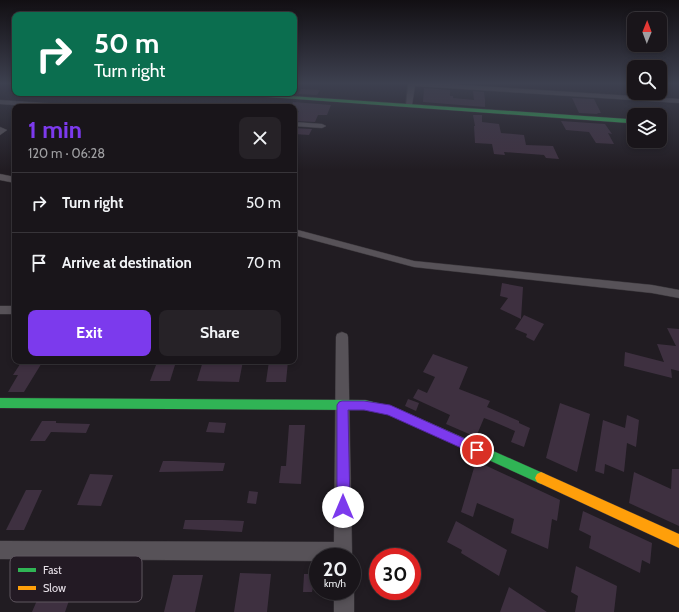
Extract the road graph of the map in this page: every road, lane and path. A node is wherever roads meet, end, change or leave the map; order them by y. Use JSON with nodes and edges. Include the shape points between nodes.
{"nodes":[{"id":1,"x":512,"y":113,"type":"edge"},
{"id":2,"x":627,"y":121,"type":"edge"},
{"id":3,"x":297,"y":124,"type":"edge"},
{"id":4,"x":322,"y":126,"type":"dead end"},
{"id":5,"x":0,"y":129,"type":"edge"},
{"id":6,"x":0,"y":133,"type":"edge"},
{"id":7,"x":0,"y":177,"type":"edge"},
{"id":8,"x":12,"y":179,"type":"edge"},
{"id":9,"x":297,"y":233,"type":"edge"},
{"id":10,"x":679,"y":294,"type":"edge"},
{"id":11,"x":0,"y":310,"type":"edge"},
{"id":12,"x":12,"y":310,"type":"edge"},
{"id":13,"x":342,"y":337,"type":"dead end"},
{"id":14,"x":0,"y":403,"type":"edge"},
{"id":15,"x":342,"y":405,"type":"junction"},
{"id":16,"x":679,"y":541,"type":"edge"},
{"id":17,"x":343,"y":548,"type":"edge"},
{"id":18,"x":0,"y":550,"type":"edge"},
{"id":19,"x":309,"y":552,"type":"edge"},
{"id":20,"x":344,"y":600,"type":"edge"},
{"id":21,"x":344,"y":612,"type":"edge"}],
"edges":[{"from":1,"to":2,"type":"street"},
{"from":3,"to":4,"type":"street"},
{"from":5,"to":6,"type":"street","via":[[3,130]]},
{"from":7,"to":8,"type":"street"},
{"from":9,"to":10,"type":"street","via":[[414,264]]},
{"from":11,"to":12,"type":"street"},
{"from":13,"to":15,"type":"street"},
{"from":14,"to":15,"type":"street"},
{"from":15,"to":16,"type":"street","via":[[364,405],[390,410]]},
{"from":15,"to":17,"type":"street"},
{"from":18,"to":19,"type":"street"},
{"from":20,"to":21,"type":"street"}]}
